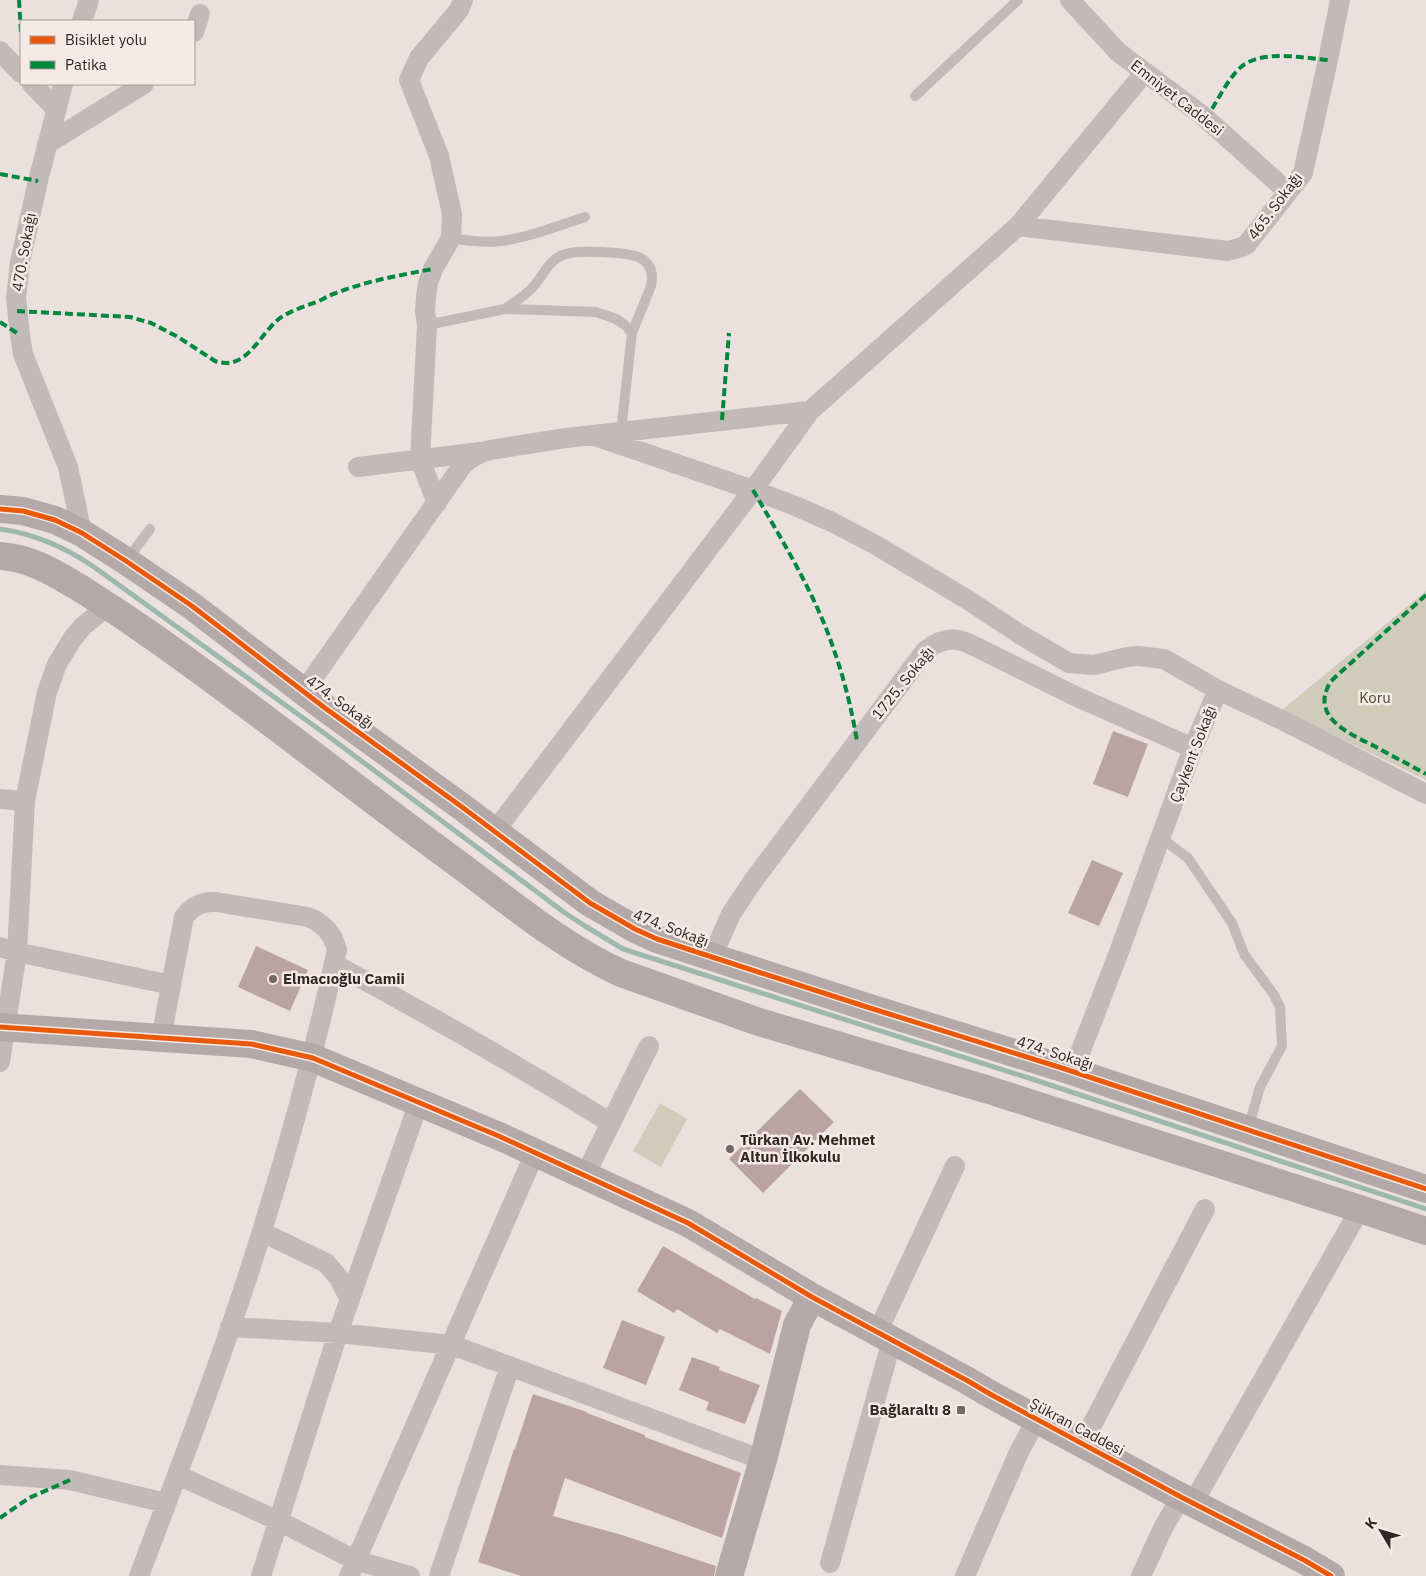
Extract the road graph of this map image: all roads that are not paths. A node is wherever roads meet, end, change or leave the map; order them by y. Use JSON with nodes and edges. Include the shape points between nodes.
{"nodes":[{"id":1,"x":89,"y":0,"type":"edge"},
{"id":2,"x":463,"y":0,"type":"edge"},
{"id":3,"x":1018,"y":0,"type":"edge"},
{"id":4,"x":1070,"y":0,"type":"edge"},
{"id":5,"x":1340,"y":0,"type":"edge"},
{"id":6,"x":82,"y":20,"type":"edge"},
{"id":7,"x":0,"y":51,"type":"edge"},
{"id":8,"x":20,"y":72,"type":"edge"},
{"id":9,"x":1145,"y":72,"type":"junction"},
{"id":10,"x":33,"y":85,"type":"edge"},
{"id":11,"x":63,"y":85,"type":"edge"},
{"id":12,"x":142,"y":85,"type":"edge"},
{"id":13,"x":915,"y":96,"type":"dead end"},
{"id":14,"x":56,"y":109,"type":"junction"},
{"id":15,"x":47,"y":144,"type":"junction"},
{"id":16,"x":1288,"y":192,"type":"junction"},
{"id":17,"x":585,"y":218,"type":"dead end"},
{"id":18,"x":1018,"y":226,"type":"junction"},
{"id":19,"x":451,"y":238,"type":"junction"},
{"id":20,"x":506,"y":309,"type":"junction"},
{"id":21,"x":427,"y":325,"type":"junction"},
{"id":22,"x":632,"y":333,"type":"junction"},
{"id":23,"x":810,"y":411,"type":"junction"},
{"id":24,"x":621,"y":432,"type":"junction"},
{"id":25,"x":592,"y":435,"type":"junction"},
{"id":26,"x":481,"y":452,"type":"junction"},
{"id":27,"x":420,"y":460,"type":"junction"},
{"id":28,"x":358,"y":467,"type":"dead end"},
{"id":29,"x":754,"y":490,"type":"junction"},
{"id":30,"x":437,"y":503,"type":"junction"},
{"id":31,"x":0,"y":509,"type":"edge"},
{"id":32,"x":150,"y":529,"type":"dead end"},
{"id":33,"x":82,"y":533,"type":"junction"},
{"id":34,"x":0,"y":556,"type":"edge"},
{"id":35,"x":126,"y":561,"type":"junction"},
{"id":36,"x":108,"y":606,"type":"junction"},
{"id":37,"x":1218,"y":690,"type":"junction"},
{"id":38,"x":304,"y":691,"type":"junction"},
{"id":39,"x":1193,"y":748,"type":"junction"},
{"id":40,"x":1426,"y":794,"type":"edge"},
{"id":41,"x":0,"y":799,"type":"edge"},
{"id":42,"x":25,"y":802,"type":"junction"},
{"id":43,"x":495,"y":831,"type":"junction"},
{"id":44,"x":1161,"y":838,"type":"junction"},
{"id":45,"x":8,"y":949,"type":"edge"},
{"id":46,"x":712,"y":957,"type":"junction"},
{"id":47,"x":334,"y":964,"type":"junction"},
{"id":48,"x":171,"y":985,"type":"junction"},
{"id":49,"x":2,"y":1027,"type":"edge"},
{"id":50,"x":161,"y":1038,"type":"junction"},
{"id":51,"x":649,"y":1046,"type":"dead end"},
{"id":52,"x":313,"y":1058,"type":"junction"},
{"id":53,"x":0,"y":1062,"type":"edge"},
{"id":54,"x":1073,"y":1071,"type":"junction"},
{"id":55,"x":419,"y":1102,"type":"junction"},
{"id":56,"x":611,"y":1123,"type":"junction"},
{"id":57,"x":1248,"y":1130,"type":"junction"},
{"id":58,"x":536,"y":1153,"type":"junction"},
{"id":59,"x":955,"y":1166,"type":"dead end"},
{"id":60,"x":585,"y":1176,"type":"junction"},
{"id":61,"x":1367,"y":1189,"type":"junction"},
{"id":62,"x":1426,"y":1189,"type":"edge"},
{"id":63,"x":1205,"y":1209,"type":"dead end"},
{"id":64,"x":1426,"y":1231,"type":"edge"},
{"id":65,"x":262,"y":1232,"type":"junction"},
{"id":66,"x":812,"y":1297,"type":"junction"},
{"id":67,"x":350,"y":1300,"type":"junction"},
{"id":68,"x":230,"y":1327,"type":"junction"},
{"id":69,"x":338,"y":1333,"type":"junction"},
{"id":70,"x":884,"y":1336,"type":"junction"},
{"id":71,"x":452,"y":1345,"type":"junction"},
{"id":72,"x":510,"y":1366,"type":"junction"},
{"id":73,"x":1037,"y":1419,"type":"junction"},
{"id":74,"x":1082,"y":1444,"type":"junction"},
{"id":75,"x":763,"y":1460,"type":"junction"},
{"id":76,"x":0,"y":1475,"type":"edge"},
{"id":77,"x":176,"y":1475,"type":"junction"},
{"id":78,"x":1187,"y":1500,"type":"junction"},
{"id":79,"x":166,"y":1503,"type":"junction"},
{"id":80,"x":279,"y":1521,"type":"junction"},
{"id":81,"x":830,"y":1563,"type":"dead end"},
{"id":82,"x":352,"y":1568,"type":"edge"},
{"id":83,"x":1301,"y":1568,"type":"edge"},
{"id":84,"x":139,"y":1576,"type":"edge"},
{"id":85,"x":261,"y":1576,"type":"edge"},
{"id":86,"x":410,"y":1576,"type":"edge"},
{"id":87,"x":439,"y":1576,"type":"edge"},
{"id":88,"x":729,"y":1576,"type":"edge"},
{"id":89,"x":965,"y":1576,"type":"edge"},
{"id":90,"x":1141,"y":1576,"type":"edge"},
{"id":91,"x":1331,"y":1576,"type":"edge"}],
"edges":[{"from":1,"to":6,"type":"street"},
{"from":2,"to":19,"type":"street","via":[[459,10],[419,58],[409,80],[439,156],[452,214]]},
{"from":3,"to":13,"type":"lane"},
{"from":4,"to":9,"type":"street","name":"Emniyet Caddesi","via":[[1118,52]]},
{"from":5,"to":16,"type":"street","name":"465. Sokağı","via":[[1303,173]]},
{"from":7,"to":8,"type":"street"},
{"from":9,"to":16,"type":"street","name":"Emniyet Caddesi","via":[[1202,115]]},
{"from":9,"to":18,"type":"street"},
{"from":10,"to":14,"type":"street"},
{"from":11,"to":14,"type":"street","name":"470. Sokağı"},
{"from":12,"to":15,"type":"street"},
{"from":14,"to":15,"type":"street","name":"470. Sokağı"},
{"from":15,"to":33,"type":"street","name":"470. Sokağı","via":[[20,262],[17,317],[23,354],[68,467]]},
{"from":16,"to":18,"type":"street","name":"465. Sokağı","via":[[1251,240],[1235,250]]},
{"from":17,"to":19,"type":"lane","via":[[502,241]]},
{"from":18,"to":23,"type":"street"},
{"from":19,"to":21,"type":"street","via":[[428,283]]},
{"from":20,"to":21,"type":"lane"},
{"from":20,"to":22,"type":"lane","via":[[596,312],[616,318]]},
{"from":20,"to":22,"type":"lane","via":[[532,288],[550,263],[567,254],[577,251],[632,254],[649,266],[652,279]]},
{"from":21,"to":27,"type":"street"},
{"from":22,"to":24,"type":"lane"},
{"from":23,"to":24,"type":"street"},
{"from":23,"to":29,"type":"street"},
{"from":24,"to":25,"type":"street"},
{"from":25,"to":26,"type":"street"},
{"from":25,"to":29,"type":"street"},
{"from":26,"to":27,"type":"street"},
{"from":26,"to":30,"type":"street","via":[[466,461]]},
{"from":27,"to":28,"type":"street"},
{"from":27,"to":30,"type":"street"},
{"from":29,"to":37,"type":"street","via":[[809,512],[874,544],[1070,663],[1094,665],[1138,656],[1164,659]]},
{"from":29,"to":43,"type":"street"},
{"from":30,"to":38,"type":"street"},
{"from":31,"to":33,"type":"street","name":"474. Sokağı","via":[[42,516]]},
{"from":32,"to":35,"type":"lane"},
{"from":33,"to":35,"type":"street","name":"474. Sokağı"},
{"from":34,"to":36,"type":"street","name":"474. Sokağı","via":[[35,563]]},
{"from":35,"to":38,"type":"street","name":"474. Sokağı","via":[[192,606]]},
{"from":36,"to":42,"type":"street","via":[[84,626],[57,664],[47,692]]},
{"from":36,"to":61,"type":"street","name":"474. Sokağı","via":[[229,691],[522,911],[605,966],[759,1022],[980,1087]]},
{"from":37,"to":39,"type":"street","name":"Çaykent Sokağı"},
{"from":37,"to":40,"type":"street","name":"Çaykent Sokağı"},
{"from":38,"to":43,"type":"street","name":"474. Sokağı"},
{"from":39,"to":44,"type":"street","name":"Çaykent Sokağı"},
{"from":39,"to":46,"type":"street","name":"1725. Sokağı","via":[[1075,696],[961,640],[939,641],[925,651],[753,881],[731,914]]},
{"from":41,"to":42,"type":"street"},
{"from":42,"to":45,"type":"street"},
{"from":43,"to":46,"type":"street","name":"474. Sokağı","via":[[613,917],[657,938]]},
{"from":44,"to":54,"type":"street","name":"Çaykent Sokağı"},
{"from":44,"to":57,"type":"lane","via":[[1188,858],[1232,923],[1244,954],[1280,1007],[1282,1046],[1260,1087]]},
{"from":45,"to":48,"type":"street"},
{"from":45,"to":49,"type":"street"},
{"from":46,"to":54,"type":"street","name":"474. Sokağı"},
{"from":47,"to":48,"type":"street","via":[[335,942],[327,928],[315,920],[210,901],[196,905],[184,916]]},
{"from":47,"to":52,"type":"street"},
{"from":47,"to":56,"type":"street","via":[[442,1023]]},
{"from":48,"to":50,"type":"street"},
{"from":49,"to":50,"type":"street","name":"Şükran Caddesi"},
{"from":49,"to":53,"type":"street"},
{"from":50,"to":52,"type":"street","name":"Şükran Caddesi","via":[[251,1044]]},
{"from":51,"to":56,"type":"street"},
{"from":52,"to":55,"type":"street","name":"Şükran Caddesi"},
{"from":52,"to":65,"type":"street"},
{"from":54,"to":57,"type":"street","name":"474. Sokağı"},
{"from":55,"to":58,"type":"street","name":"Şükran Caddesi"},
{"from":55,"to":67,"type":"street"},
{"from":56,"to":60,"type":"street"},
{"from":57,"to":61,"type":"street","name":"474. Sokağı"},
{"from":58,"to":60,"type":"street","name":"Şükran Caddesi"},
{"from":58,"to":71,"type":"street"},
{"from":59,"to":70,"type":"street"},
{"from":60,"to":66,"type":"street","name":"Şükran Caddesi","via":[[688,1223]]},
{"from":61,"to":62,"type":"street","name":"474. Sokağı"},
{"from":61,"to":64,"type":"street","name":"474. Sokağı"},
{"from":61,"to":78,"type":"street"},
{"from":63,"to":74,"type":"street"},
{"from":65,"to":67,"type":"street","via":[[326,1264],[339,1278]]},
{"from":65,"to":68,"type":"street"},
{"from":66,"to":70,"type":"street","name":"Şükran Caddesi"},
{"from":66,"to":75,"type":"street","via":[[797,1325]]},
{"from":67,"to":69,"type":"street"},
{"from":68,"to":69,"type":"street"},
{"from":68,"to":77,"type":"street"},
{"from":69,"to":71,"type":"street"},
{"from":69,"to":80,"type":"street"},
{"from":70,"to":73,"type":"street","name":"Şükran Caddesi"},
{"from":70,"to":81,"type":"street"},
{"from":71,"to":72,"type":"street"},
{"from":71,"to":82,"type":"street"},
{"from":72,"to":75,"type":"street"},
{"from":72,"to":87,"type":"street"},
{"from":73,"to":74,"type":"street","name":"Şükran Caddesi"},
{"from":73,"to":89,"type":"street","via":[[1019,1452]]},
{"from":74,"to":78,"type":"street","name":"Şükran Caddesi"},
{"from":75,"to":88,"type":"street"},
{"from":76,"to":79,"type":"street","via":[[70,1480]]},
{"from":77,"to":79,"type":"street"},
{"from":77,"to":80,"type":"street"},
{"from":78,"to":83,"type":"street","name":"Şükran Caddesi"},
{"from":78,"to":90,"type":"street","via":[[1163,1528]]},
{"from":79,"to":84,"type":"street"},
{"from":80,"to":82,"type":"street"},
{"from":80,"to":85,"type":"street"},
{"from":82,"to":86,"type":"street"},
{"from":83,"to":91,"type":"street","name":"Şükran Caddesi"}]}
